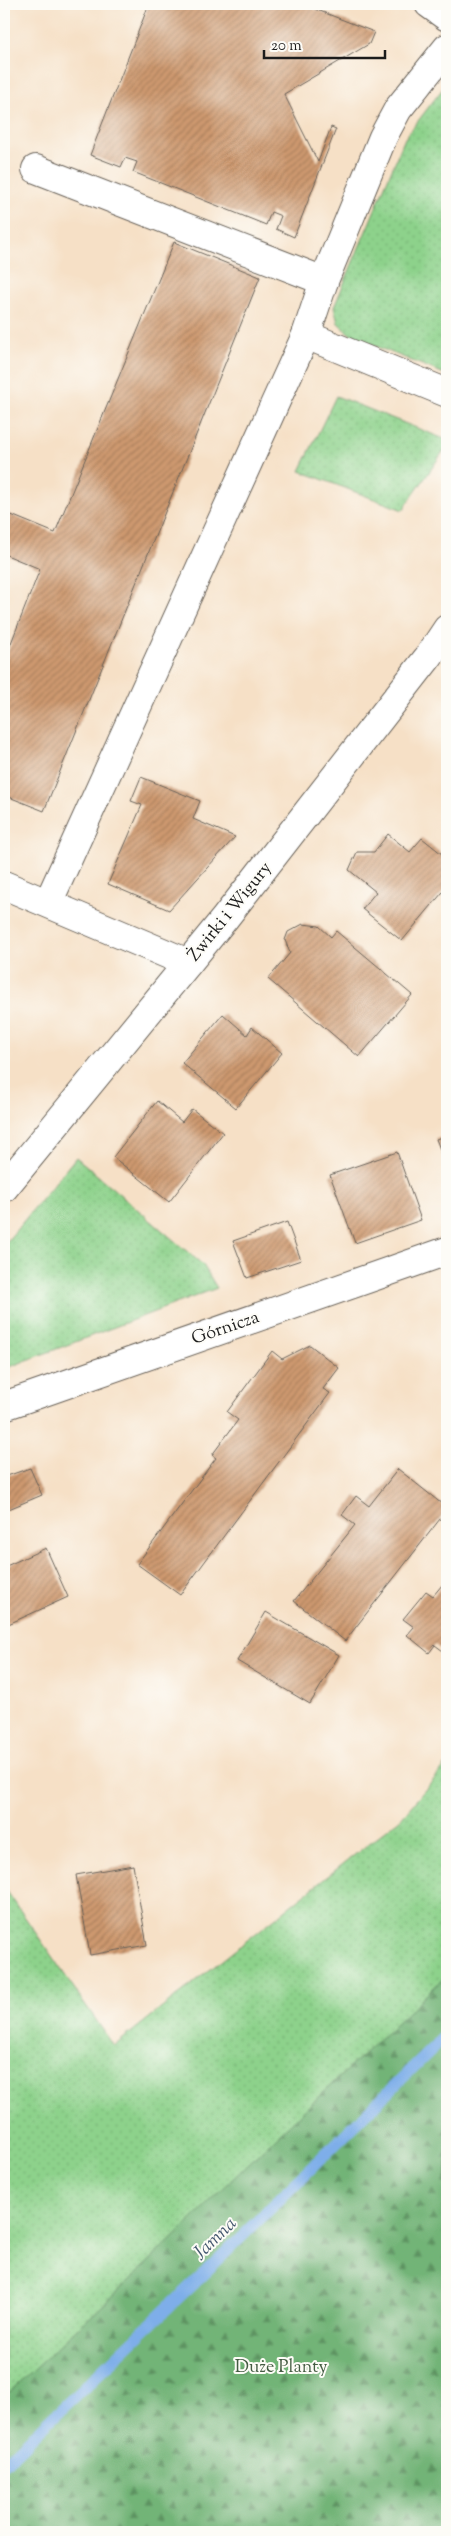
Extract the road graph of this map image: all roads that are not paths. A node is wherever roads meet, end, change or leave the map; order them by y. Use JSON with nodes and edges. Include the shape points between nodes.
{"nodes":[{"id":1,"x":428,"y":4,"type":"edge"},
{"id":2,"x":447,"y":17,"type":"edge"},
{"id":3,"x":447,"y":48,"type":"edge"},
{"id":4,"x":36,"y":169,"type":"dead end"},
{"id":5,"x":324,"y":281,"type":"junction"},
{"id":6,"x":306,"y":335,"type":"junction"},
{"id":7,"x":447,"y":393,"type":"edge"},
{"id":8,"x":447,"y":629,"type":"edge"},
{"id":9,"x":4,"y":885,"type":"edge"},
{"id":10,"x":48,"y":902,"type":"junction"},
{"id":11,"x":188,"y":963,"type":"junction"},
{"id":12,"x":4,"y":1188,"type":"edge"},
{"id":13,"x":447,"y":1251,"type":"edge"},
{"id":14,"x":4,"y":1406,"type":"edge"}],
"edges":[{"from":1,"to":2,"type":"street"},
{"from":3,"to":5,"type":"street","via":[[398,109],[383,137]]},
{"from":4,"to":5,"type":"street"},
{"from":5,"to":6,"type":"street"},
{"from":6,"to":7,"type":"street"},
{"from":6,"to":10,"type":"street"},
{"from":8,"to":11,"type":"street","name":"Żwirki i Wigury","via":[[300,823]]},
{"from":9,"to":10,"type":"street"},
{"from":10,"to":11,"type":"street"},
{"from":11,"to":12,"type":"street","name":"Żwirki i Wigury"},
{"from":13,"to":14,"type":"street","name":"Górnicza"}]}
